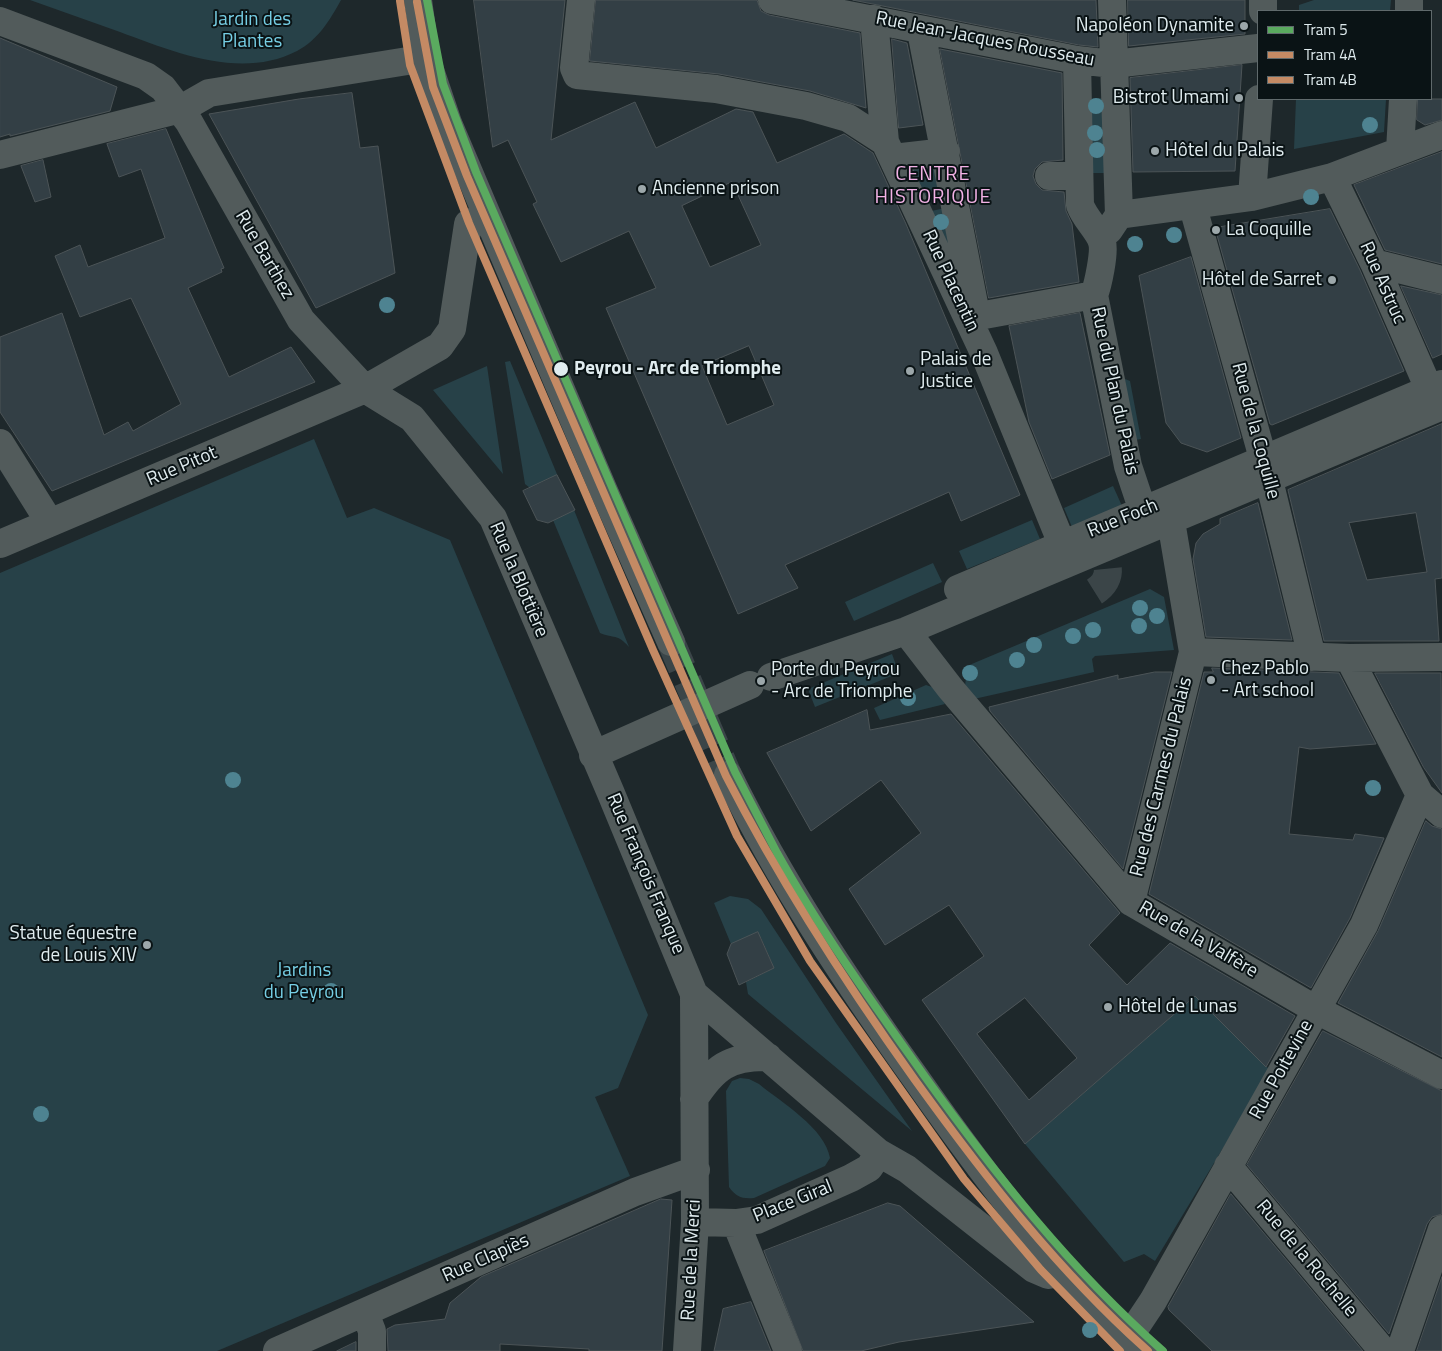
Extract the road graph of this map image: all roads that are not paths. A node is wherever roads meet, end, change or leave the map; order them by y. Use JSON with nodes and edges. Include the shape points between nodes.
{"nodes":[{"id":1,"x":418,"y":0,"type":"edge"},
{"id":2,"x":581,"y":0,"type":"edge"},
{"id":3,"x":772,"y":0,"type":"edge"},
{"id":4,"x":1112,"y":0,"type":"edge"},
{"id":5,"x":874,"y":19,"type":"junction"},
{"id":6,"x":0,"y":21,"type":"edge"},
{"id":7,"x":921,"y":31,"type":"junction"},
{"id":8,"x":1257,"y":48,"type":"edge"},
{"id":9,"x":426,"y":58,"type":"junction"},
{"id":10,"x":1077,"y":60,"type":"junction"},
{"id":11,"x":1114,"y":64,"type":"junction"},
{"id":12,"x":1259,"y":100,"type":"edge"},
{"id":13,"x":1403,"y":100,"type":"edge"},
{"id":14,"x":181,"y":109,"type":"junction"},
{"id":15,"x":1442,"y":135,"type":"edge"},
{"id":16,"x":889,"y":150,"type":"junction"},
{"id":17,"x":1400,"y":150,"type":"junction"},
{"id":18,"x":946,"y":152,"type":"junction"},
{"id":19,"x":0,"y":155,"type":"edge"},
{"id":20,"x":1049,"y":176,"type":"dead end"},
{"id":21,"x":1078,"y":176,"type":"junction"},
{"id":22,"x":1332,"y":177,"type":"junction"},
{"id":23,"x":1252,"y":197,"type":"junction"},
{"id":24,"x":1193,"y":207,"type":"junction"},
{"id":25,"x":487,"y":215,"type":"junction"},
{"id":26,"x":1119,"y":215,"type":"junction"},
{"id":27,"x":1102,"y":242,"type":"junction"},
{"id":28,"x":1374,"y":263,"type":"junction"},
{"id":29,"x":1442,"y":280,"type":"edge"},
{"id":30,"x":1094,"y":295,"type":"junction"},
{"id":31,"x":972,"y":317,"type":"junction"},
{"id":32,"x":365,"y":389,"type":"junction"},
{"id":33,"x":1438,"y":393,"type":"edge"},
{"id":34,"x":0,"y":443,"type":"edge"},
{"id":35,"x":1266,"y":470,"type":"junction"},
{"id":36,"x":1143,"y":511,"type":"junction"},
{"id":37,"x":1170,"y":521,"type":"junction"},
{"id":38,"x":50,"y":523,"type":"junction"},
{"id":39,"x":0,"y":544,"type":"edge"},
{"id":40,"x":1062,"y":544,"type":"junction"},
{"id":41,"x":906,"y":631,"type":"junction"},
{"id":42,"x":671,"y":642,"type":"tunnel mouth"},
{"id":43,"x":1193,"y":652,"type":"junction"},
{"id":44,"x":1442,"y":657,"type":"edge"},
{"id":45,"x":1312,"y":658,"type":"junction"},
{"id":46,"x":1349,"y":658,"type":"junction"},
{"id":47,"x":808,"y":662,"type":"junction"},
{"id":48,"x":594,"y":755,"type":"junction"},
{"id":49,"x":728,"y":775,"type":"tunnel mouth"},
{"id":50,"x":1420,"y":795,"type":"junction"},
{"id":51,"x":1442,"y":814,"type":"edge"},
{"id":52,"x":1131,"y":902,"type":"junction"},
{"id":53,"x":694,"y":994,"type":"junction"},
{"id":54,"x":1315,"y":1009,"type":"junction"},
{"id":55,"x":768,"y":1057,"type":"junction"},
{"id":56,"x":1442,"y":1075,"type":"edge"},
{"id":57,"x":694,"y":1099,"type":"junction"},
{"id":58,"x":879,"y":1153,"type":"junction"},
{"id":59,"x":1228,"y":1166,"type":"junction"},
{"id":60,"x":696,"y":1170,"type":"junction"},
{"id":61,"x":695,"y":1222,"type":"junction"},
{"id":62,"x":736,"y":1223,"type":"junction"},
{"id":63,"x":1442,"y":1230,"type":"edge"},
{"id":64,"x":1067,"y":1272,"type":"junction"},
{"id":65,"x":365,"y":1313,"type":"junction"},
{"id":66,"x":1137,"y":1344,"type":"edge"},
{"id":67,"x":277,"y":1351,"type":"edge"},
{"id":68,"x":372,"y":1351,"type":"edge"},
{"id":69,"x":688,"y":1351,"type":"edge"},
{"id":70,"x":788,"y":1351,"type":"edge"},
{"id":71,"x":1383,"y":1351,"type":"edge"},
{"id":72,"x":1400,"y":1351,"type":"edge"}],
"edges":[{"from":1,"to":9,"type":"street"},
{"from":2,"to":16,"type":"street","via":[[574,68],[577,75],[664,82],[806,106],[848,118]]},
{"from":3,"to":5,"type":"street","name":"Rue Jean-Jacques Rousseau"},
{"from":4,"to":11,"type":"street"},
{"from":5,"to":7,"type":"street","name":"Rue Jean-Jacques Rousseau"},
{"from":5,"to":16,"type":"street"},
{"from":6,"to":14,"type":"street","name":"Rue Barthez","via":[[146,76],[163,88]]},
{"from":7,"to":10,"type":"street","name":"Rue Jean-Jacques Rousseau"},
{"from":7,"to":18,"type":"street","name":"Rue Placentin"},
{"from":8,"to":11,"type":"street","name":"Rue Jean-Jacques Rousseau"},
{"from":9,"to":14,"type":"street","via":[[209,93]]},
{"from":9,"to":25,"type":"street","via":[[448,123]]},
{"from":10,"to":11,"type":"street","name":"Rue Jean-Jacques Rousseau"},
{"from":10,"to":21,"type":"street"},
{"from":11,"to":26,"type":"street"},
{"from":12,"to":23,"type":"street"},
{"from":13,"to":17,"type":"street"},
{"from":14,"to":19,"type":"street"},
{"from":14,"to":32,"type":"street","name":"Rue Barthez","via":[[301,320]]},
{"from":15,"to":17,"type":"street"},
{"from":16,"to":18,"type":"street"},
{"from":16,"to":31,"type":"street","name":"Rue Placentin"},
{"from":17,"to":22,"type":"street"},
{"from":18,"to":31,"type":"street","name":"Rue Placentin"},
{"from":20,"to":21,"type":"street"},
{"from":21,"to":27,"type":"street","via":[[1084,216]]},
{"from":22,"to":23,"type":"street"},
{"from":22,"to":28,"type":"street","name":"Rue Astruc"},
{"from":23,"to":24,"type":"street"},
{"from":24,"to":26,"type":"street"},
{"from":24,"to":35,"type":"street","name":"Rue de la Coquille"},
{"from":25,"to":32,"type":"street","name":"Rue Pitot","via":[[468,224],[452,329],[440,346]]},
{"from":25,"to":42,"type":"street"},
{"from":26,"to":27,"type":"street","name":"Rue du Plan du Palais"},
{"from":27,"to":30,"type":"street","name":"Rue du Plan du Palais","via":[[1099,283]]},
{"from":28,"to":29,"type":"street"},
{"from":28,"to":33,"type":"street","name":"Rue Astruc"},
{"from":30,"to":31,"type":"street"},
{"from":30,"to":36,"type":"street","name":"Rue du Plan du Palais","via":[[1128,466]]},
{"from":31,"to":40,"type":"street","name":"Rue Placentin"},
{"from":32,"to":38,"type":"street","name":"Rue Pitot"},
{"from":32,"to":48,"type":"street","name":"Rue la Blottière","via":[[412,418],[493,518]]},
{"from":33,"to":35,"type":"street","name":"Rue Foch"},
{"from":34,"to":38,"type":"street"},
{"from":35,"to":36,"type":"street","name":"Rue Foch"},
{"from":35,"to":37,"type":"street","name":"Rue Foch"},
{"from":35,"to":45,"type":"street","name":"Rue de la Coquille"},
{"from":36,"to":40,"type":"street","name":"Rue Foch"},
{"from":37,"to":41,"type":"street","name":"Rue Foch"},
{"from":37,"to":43,"type":"street"},
{"from":38,"to":39,"type":"street","name":"Rue Pitot"},
{"from":40,"to":47,"type":"street","name":"Rue Foch","via":[[896,616]]},
{"from":41,"to":47,"type":"street","name":"Rue Foch"},
{"from":41,"to":52,"type":"street","name":"Rue de la Valfère","via":[[950,688]]},
{"from":43,"to":45,"type":"street"},
{"from":43,"to":52,"type":"street","name":"Rue des Carmes du Palais"},
{"from":44,"to":46,"type":"street"},
{"from":45,"to":46,"type":"street"},
{"from":46,"to":50,"type":"street"},
{"from":47,"to":48,"type":"street","name":"Rue Foch"},
{"from":48,"to":53,"type":"street","name":"Rue François Franque"},
{"from":49,"to":64,"type":"street","via":[[751,821],[840,971],[978,1167]]},
{"from":50,"to":51,"type":"street"},
{"from":50,"to":54,"type":"street","name":"Rue Poitevine","via":[[1364,925]]},
{"from":52,"to":54,"type":"street","name":"Rue de la Valfère"},
{"from":53,"to":55,"type":"street"},
{"from":53,"to":57,"type":"street"},
{"from":54,"to":56,"type":"street","name":"Rue de la Valfère"},
{"from":54,"to":59,"type":"street","name":"Rue Poitevine"},
{"from":55,"to":57,"type":"street","via":[[748,1056],[733,1060],[706,1080]]},
{"from":55,"to":58,"type":"street"},
{"from":57,"to":60,"type":"street"},
{"from":58,"to":62,"type":"street","name":"Place Giral","via":[[869,1168],[851,1178],[757,1220]]},
{"from":58,"to":64,"type":"street","via":[[907,1169],[1034,1269],[1048,1275]]},
{"from":59,"to":66,"type":"street","name":"Rue Poitevine","via":[[1153,1300]]},
{"from":59,"to":71,"type":"street","name":"Rue de la Rochelle"},
{"from":60,"to":61,"type":"street","name":"Rue de la Merci"},
{"from":60,"to":65,"type":"street","name":"Rue Clapiès","via":[[635,1192]]},
{"from":61,"to":62,"type":"street","name":"Place Giral"},
{"from":61,"to":69,"type":"street","name":"Rue de la Merci"},
{"from":62,"to":70,"type":"street"},
{"from":63,"to":72,"type":"street"},
{"from":64,"to":66,"type":"street"},
{"from":65,"to":67,"type":"street","name":"Rue Clapiès"},
{"from":65,"to":68,"type":"street","via":[[372,1331]]}]}
